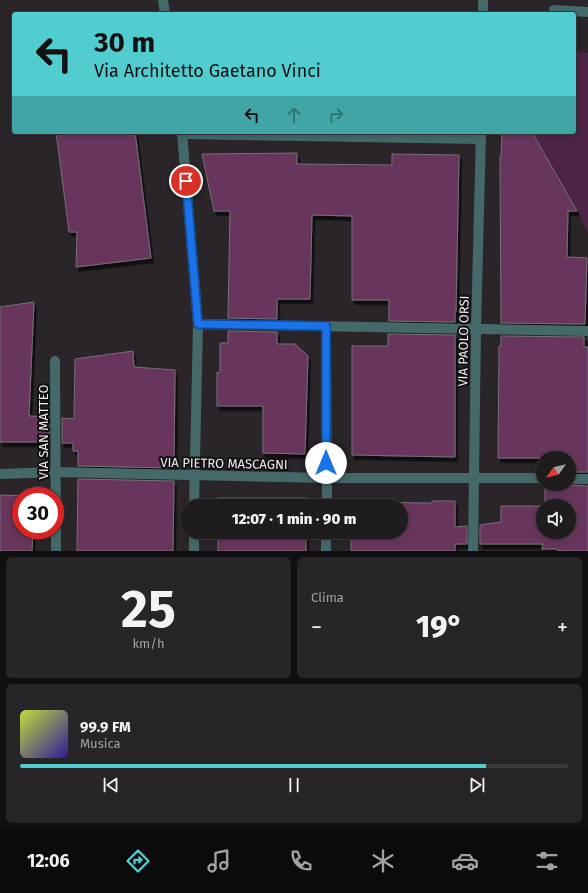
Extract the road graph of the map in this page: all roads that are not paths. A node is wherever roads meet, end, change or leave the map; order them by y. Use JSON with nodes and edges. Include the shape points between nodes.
{"nodes":[{"id":1,"x":163,"y":0,"type":"edge"},
{"id":2,"x":483,"y":0,"type":"edge"},
{"id":3,"x":554,"y":10,"type":"dead end"},
{"id":4,"x":165,"y":12,"type":"edge"},
{"id":5,"x":482,"y":12,"type":"edge"},
{"id":6,"x":588,"y":12,"type":"edge"},
{"id":7,"x":182,"y":134,"type":"edge"},
{"id":8,"x":282,"y":134,"type":"edge"},
{"id":9,"x":481,"y":136,"type":"edge"},
{"id":10,"x":198,"y":324,"type":"junction"},
{"id":11,"x":326,"y":326,"type":"junction"},
{"id":12,"x":476,"y":329,"type":"junction"},
{"id":13,"x":588,"y":331,"type":"edge"},
{"id":14,"x":56,"y":362,"type":"dead end"},
{"id":15,"x":56,"y":472,"type":"junction"},
{"id":16,"x":0,"y":474,"type":"edge"},
{"id":17,"x":195,"y":475,"type":"junction"},
{"id":18,"x":327,"y":478,"type":"junction"},
{"id":19,"x":474,"y":478,"type":"junction"},
{"id":20,"x":536,"y":478,"type":"edge"},
{"id":21,"x":576,"y":479,"type":"edge"},
{"id":22,"x":588,"y":479,"type":"edge"},
{"id":23,"x":194,"y":499,"type":"edge"},
{"id":24,"x":326,"y":499,"type":"edge"},
{"id":25,"x":194,"y":539,"type":"edge"},
{"id":26,"x":326,"y":539,"type":"edge"},
{"id":27,"x":56,"y":551,"type":"edge"},
{"id":28,"x":194,"y":551,"type":"edge"},
{"id":29,"x":326,"y":551,"type":"edge"},
{"id":30,"x":473,"y":551,"type":"edge"}],
"edges":[{"from":1,"to":4,"type":"street"},
{"from":2,"to":5,"type":"street"},
{"from":3,"to":6,"type":"street"},
{"from":7,"to":10,"type":"street"},
{"from":8,"to":9,"type":"street"},
{"from":9,"to":12,"type":"street","name":"VIA PAOLO ORSI"},
{"from":10,"to":11,"type":"street"},
{"from":10,"to":17,"type":"street"},
{"from":11,"to":12,"type":"street"},
{"from":11,"to":18,"type":"street"},
{"from":12,"to":13,"type":"street"},
{"from":12,"to":19,"type":"street","name":"VIA PAOLO ORSI"},
{"from":14,"to":15,"type":"street","name":"VIA SAN MATTEO"},
{"from":15,"to":16,"type":"street","name":"VIA PIETRO MASCAGNI"},
{"from":15,"to":17,"type":"street","name":"VIA PIETRO MASCAGNI"},
{"from":15,"to":27,"type":"street","name":"VIA SAN MATTEO"},
{"from":17,"to":18,"type":"street","name":"VIA PIETRO MASCAGNI"},
{"from":17,"to":23,"type":"street"},
{"from":18,"to":19,"type":"street","name":"VIA PIETRO MASCAGNI"},
{"from":18,"to":24,"type":"street"},
{"from":19,"to":20,"type":"street","name":"VIA PIETRO MASCAGNI"},
{"from":19,"to":30,"type":"street","name":"VIA PAOLO ORSI"},
{"from":21,"to":22,"type":"street"},
{"from":25,"to":28,"type":"street"},
{"from":26,"to":29,"type":"street"}]}
